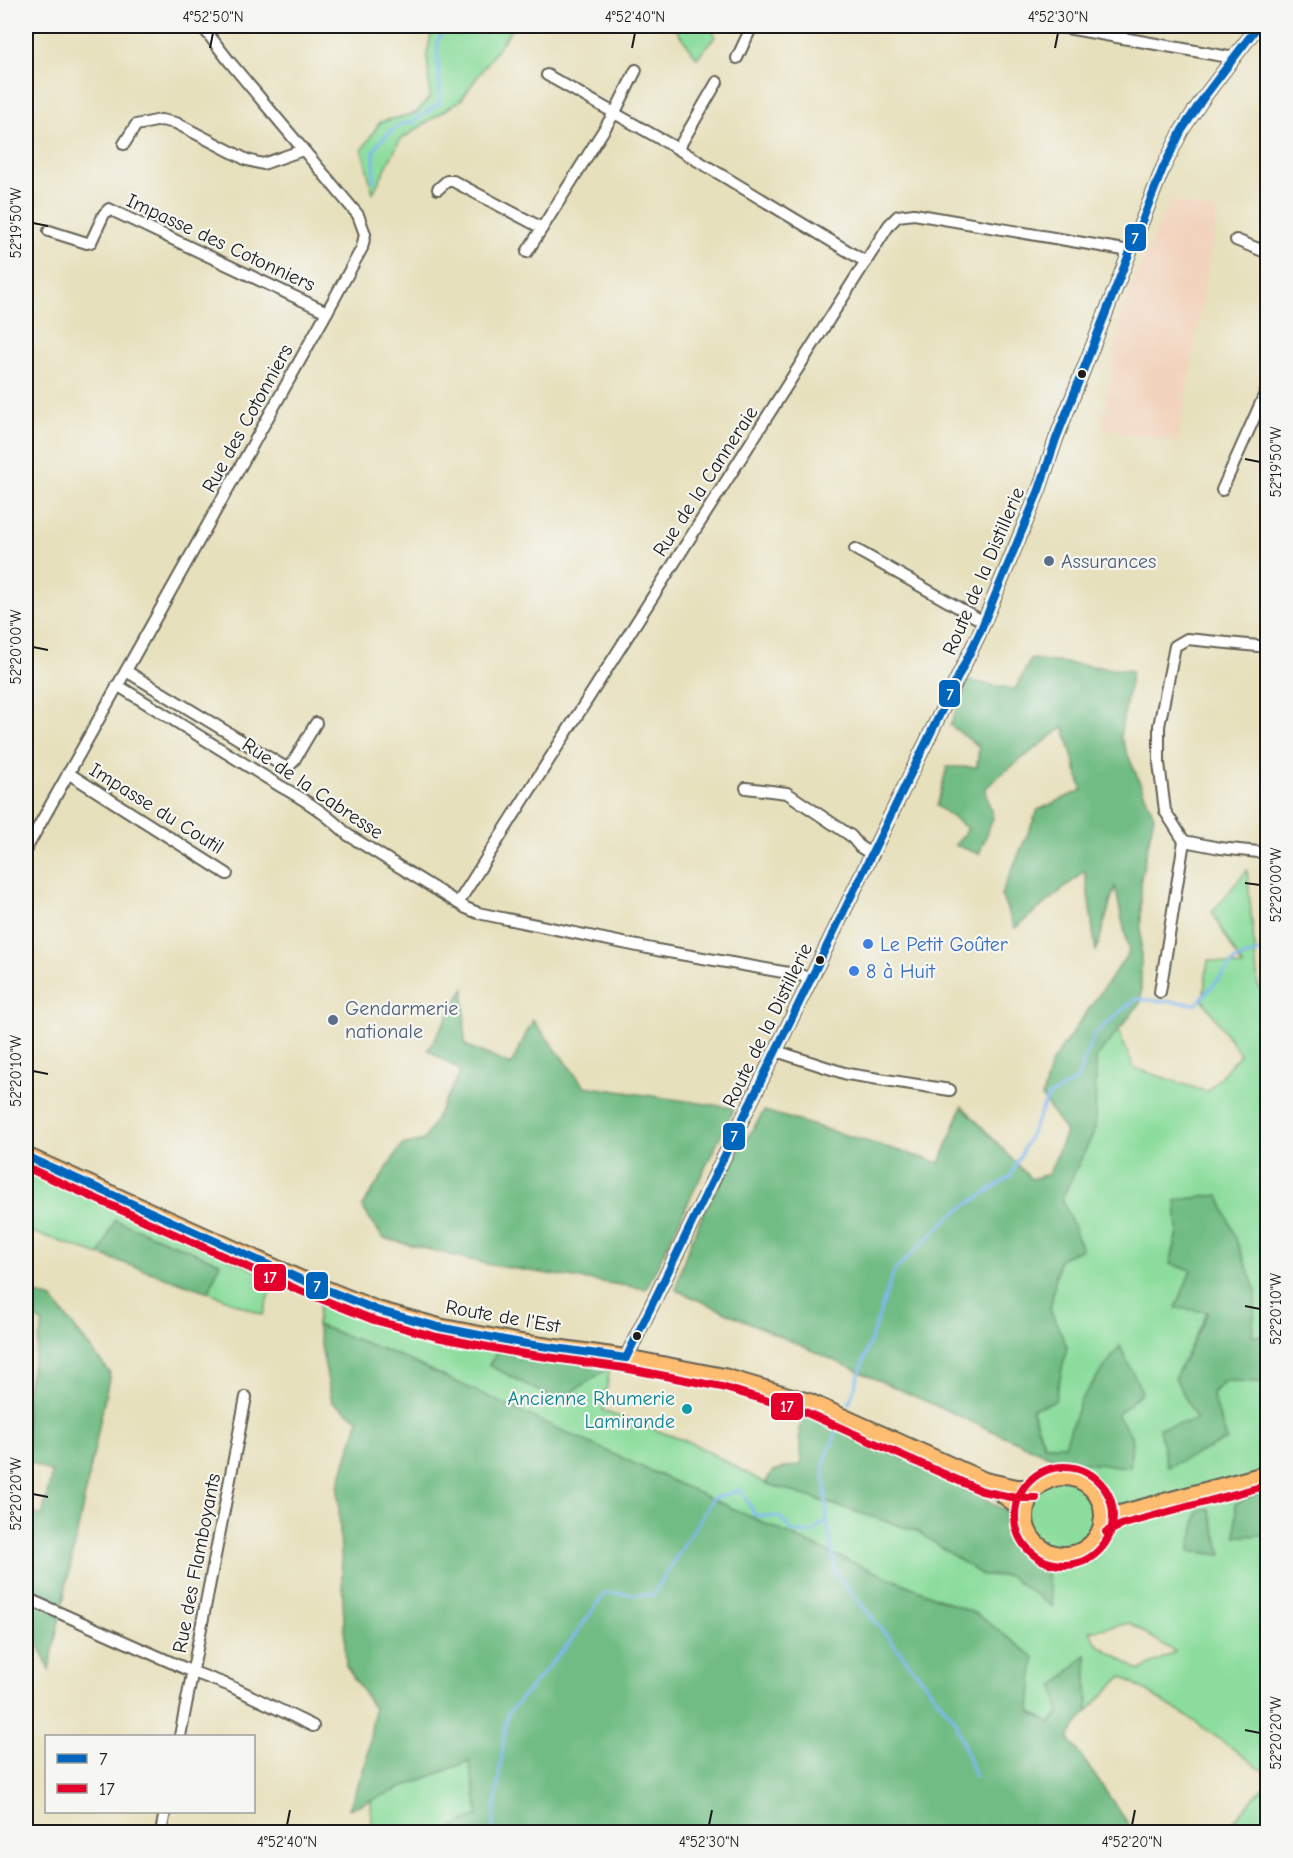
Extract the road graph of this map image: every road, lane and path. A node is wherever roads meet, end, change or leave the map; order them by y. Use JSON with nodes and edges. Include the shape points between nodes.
{"nodes":[{"id":1,"x":202,"y":26,"type":"edge"},
{"id":2,"x":752,"y":26,"type":"edge"},
{"id":3,"x":1056,"y":26,"type":"edge"},
{"id":4,"x":1257,"y":26,"type":"edge"},
{"id":5,"x":737,"y":58,"type":"dead end"},
{"id":6,"x":1234,"y":58,"type":"junction"},
{"id":7,"x":636,"y":70,"type":"dead end"},
{"id":8,"x":547,"y":75,"type":"dead end"},
{"id":9,"x":717,"y":82,"type":"dead end"},
{"id":10,"x":615,"y":112,"type":"junction"},
{"id":11,"x":124,"y":144,"type":"dead end"},
{"id":12,"x":678,"y":149,"type":"junction"},
{"id":13,"x":303,"y":150,"type":"junction"},
{"id":14,"x":438,"y":189,"type":"dead end"},
{"id":15,"x":542,"y":228,"type":"junction"},
{"id":16,"x":49,"y":231,"type":"dead end"},
{"id":17,"x":1236,"y":240,"type":"dead end"},
{"id":18,"x":1130,"y":251,"type":"junction"},
{"id":19,"x":527,"y":252,"type":"dead end"},
{"id":20,"x":1268,"y":253,"type":"edge"},
{"id":21,"x":866,"y":262,"type":"junction"},
{"id":22,"x":327,"y":312,"type":"junction"},
{"id":23,"x":1268,"y":387,"type":"edge"},
{"id":24,"x":1222,"y":490,"type":"dead end"},
{"id":25,"x":855,"y":549,"type":"dead end"},
{"id":26,"x":984,"y":622,"type":"junction"},
{"id":27,"x":1268,"y":647,"type":"edge"},
{"id":28,"x":126,"y":671,"type":"junction"},
{"id":29,"x":117,"y":685,"type":"junction"},
{"id":30,"x":316,"y":723,"type":"dead end"},
{"id":31,"x":68,"y":773,"type":"junction"},
{"id":32,"x":746,"y":788,"type":"dead end"},
{"id":33,"x":1184,"y":841,"type":"junction"},
{"id":34,"x":26,"y":849,"type":"edge"},
{"id":35,"x":1268,"y":853,"type":"edge"},
{"id":36,"x":873,"y":855,"type":"junction"},
{"id":37,"x":227,"y":874,"type":"dead end"},
{"id":38,"x":458,"y":903,"type":"junction"},
{"id":39,"x":811,"y":979,"type":"junction"},
{"id":40,"x":1160,"y":992,"type":"dead end"},
{"id":41,"x":776,"y":1052,"type":"junction"},
{"id":42,"x":950,"y":1090,"type":"dead end"},
{"id":43,"x":26,"y":1156,"type":"edge"},
{"id":44,"x":626,"y":1358,"type":"junction"},
{"id":45,"x":246,"y":1397,"type":"dead end"},
{"id":46,"x":1268,"y":1474,"type":"edge"},
{"id":47,"x":985,"y":1481,"type":"junction"},
{"id":48,"x":1036,"y":1488,"type":"junction"},
{"id":49,"x":1099,"y":1499,"type":"junction"},
{"id":50,"x":1155,"y":1504,"type":"junction"},
{"id":51,"x":1025,"y":1517,"type":"junction"},
{"id":52,"x":1102,"y":1522,"type":"junction"},
{"id":53,"x":26,"y":1598,"type":"edge"},
{"id":54,"x":193,"y":1672,"type":"junction"},
{"id":55,"x":313,"y":1726,"type":"dead end"},
{"id":56,"x":180,"y":1735,"type":"edge"},
{"id":57,"x":165,"y":1813,"type":"edge"},
{"id":58,"x":160,"y":1833,"type":"edge"}],
"edges":[{"from":1,"to":13,"type":"street","name":"Rue des Cotonniers"},
{"from":2,"to":5,"type":"street"},
{"from":3,"to":6,"type":"street"},
{"from":4,"to":6,"type":"street","name":"Route de la Distillerie"},
{"from":6,"to":18,"type":"street","name":"Route de la Distillerie","via":[[1182,130]]},
{"from":7,"to":10,"type":"street"},
{"from":8,"to":10,"type":"street"},
{"from":9,"to":12,"type":"street"},
{"from":10,"to":12,"type":"street"},
{"from":10,"to":15,"type":"street"},
{"from":11,"to":13,"type":"street","via":[[136,125],[161,120],[176,123],[263,164]]},
{"from":12,"to":21,"type":"street"},
{"from":13,"to":22,"type":"street","name":"Rue des Cotonniers","via":[[358,215],[365,234],[362,248]]},
{"from":14,"to":15,"type":"street","via":[[453,181]]},
{"from":15,"to":19,"type":"street"},
{"from":16,"to":22,"type":"street","name":"Impasse des Cotonniers","via":[[91,242],[109,209]]},
{"from":17,"to":20,"type":"street"},
{"from":18,"to":21,"type":"street","name":"Rue de la Canneraie","via":[[914,214],[898,216]]},
{"from":18,"to":26,"type":"street","name":"Route de la Distillerie"},
{"from":21,"to":38,"type":"street","name":"Rue de la Canneraie"},
{"from":22,"to":28,"type":"street","name":"Rue des Cotonniers"},
{"from":23,"to":24,"type":"street"},
{"from":25,"to":26,"type":"street"},
{"from":26,"to":36,"type":"street","name":"Route de la Distillerie"},
{"from":27,"to":33,"type":"street","via":[[1187,639],[1175,646],[1159,726],[1159,763],[1165,811]]},
{"from":28,"to":29,"type":"street","name":"Rue des Cotonniers"},
{"from":28,"to":30,"type":"street","via":[[283,766],[293,762]]},
{"from":29,"to":31,"type":"street","name":"Rue des Cotonniers"},
{"from":29,"to":38,"type":"street","name":"Rue de la Cabresse","via":[[306,800],[348,835]]},
{"from":31,"to":34,"type":"street","name":"Rue des Cotonniers"},
{"from":31,"to":37,"type":"street","name":"Impasse du Coutil"},
{"from":32,"to":36,"type":"street","via":[[787,793]]},
{"from":33,"to":35,"type":"street"},
{"from":33,"to":40,"type":"street"},
{"from":36,"to":39,"type":"street","name":"Route de la Distillerie"},
{"from":38,"to":39,"type":"street","via":[[492,917]]},
{"from":39,"to":41,"type":"street","name":"Route de la Distillerie"},
{"from":41,"to":42,"type":"street","via":[[847,1074]]},
{"from":41,"to":44,"type":"street","name":"Route de la Distillerie"},
{"from":43,"to":44,"type":"main road","name":"Route de l'Est","via":[[377,1310],[439,1327]]},
{"from":44,"to":47,"type":"main road","name":"Route de l'Est","via":[[724,1377],[809,1402]]},
{"from":45,"to":54,"type":"street","name":"Rue des Flamboyants"},
{"from":46,"to":50,"type":"main road"},
{"from":47,"to":48,"type":"main road","name":"Route de l'Est"},
{"from":47,"to":51,"type":"main road","name":"Route de l'Est","via":[[1017,1505]]},
{"from":48,"to":49,"type":"main road","via":[[1055,1478],[1076,1478],[1094,1490]]},
{"from":48,"to":51,"type":"main road"},
{"from":49,"to":50,"type":"main road"},
{"from":49,"to":52,"type":"main road"},
{"from":50,"to":52,"type":"main road"},
{"from":51,"to":52,"type":"main road","via":[[1036,1544],[1053,1554],[1064,1555],[1086,1548]]},
{"from":53,"to":54,"type":"street"},
{"from":54,"to":55,"type":"street","via":[[228,1684]]},
{"from":54,"to":56,"type":"street","name":"Rue des Flamboyants"},
{"from":57,"to":58,"type":"street"}]}
